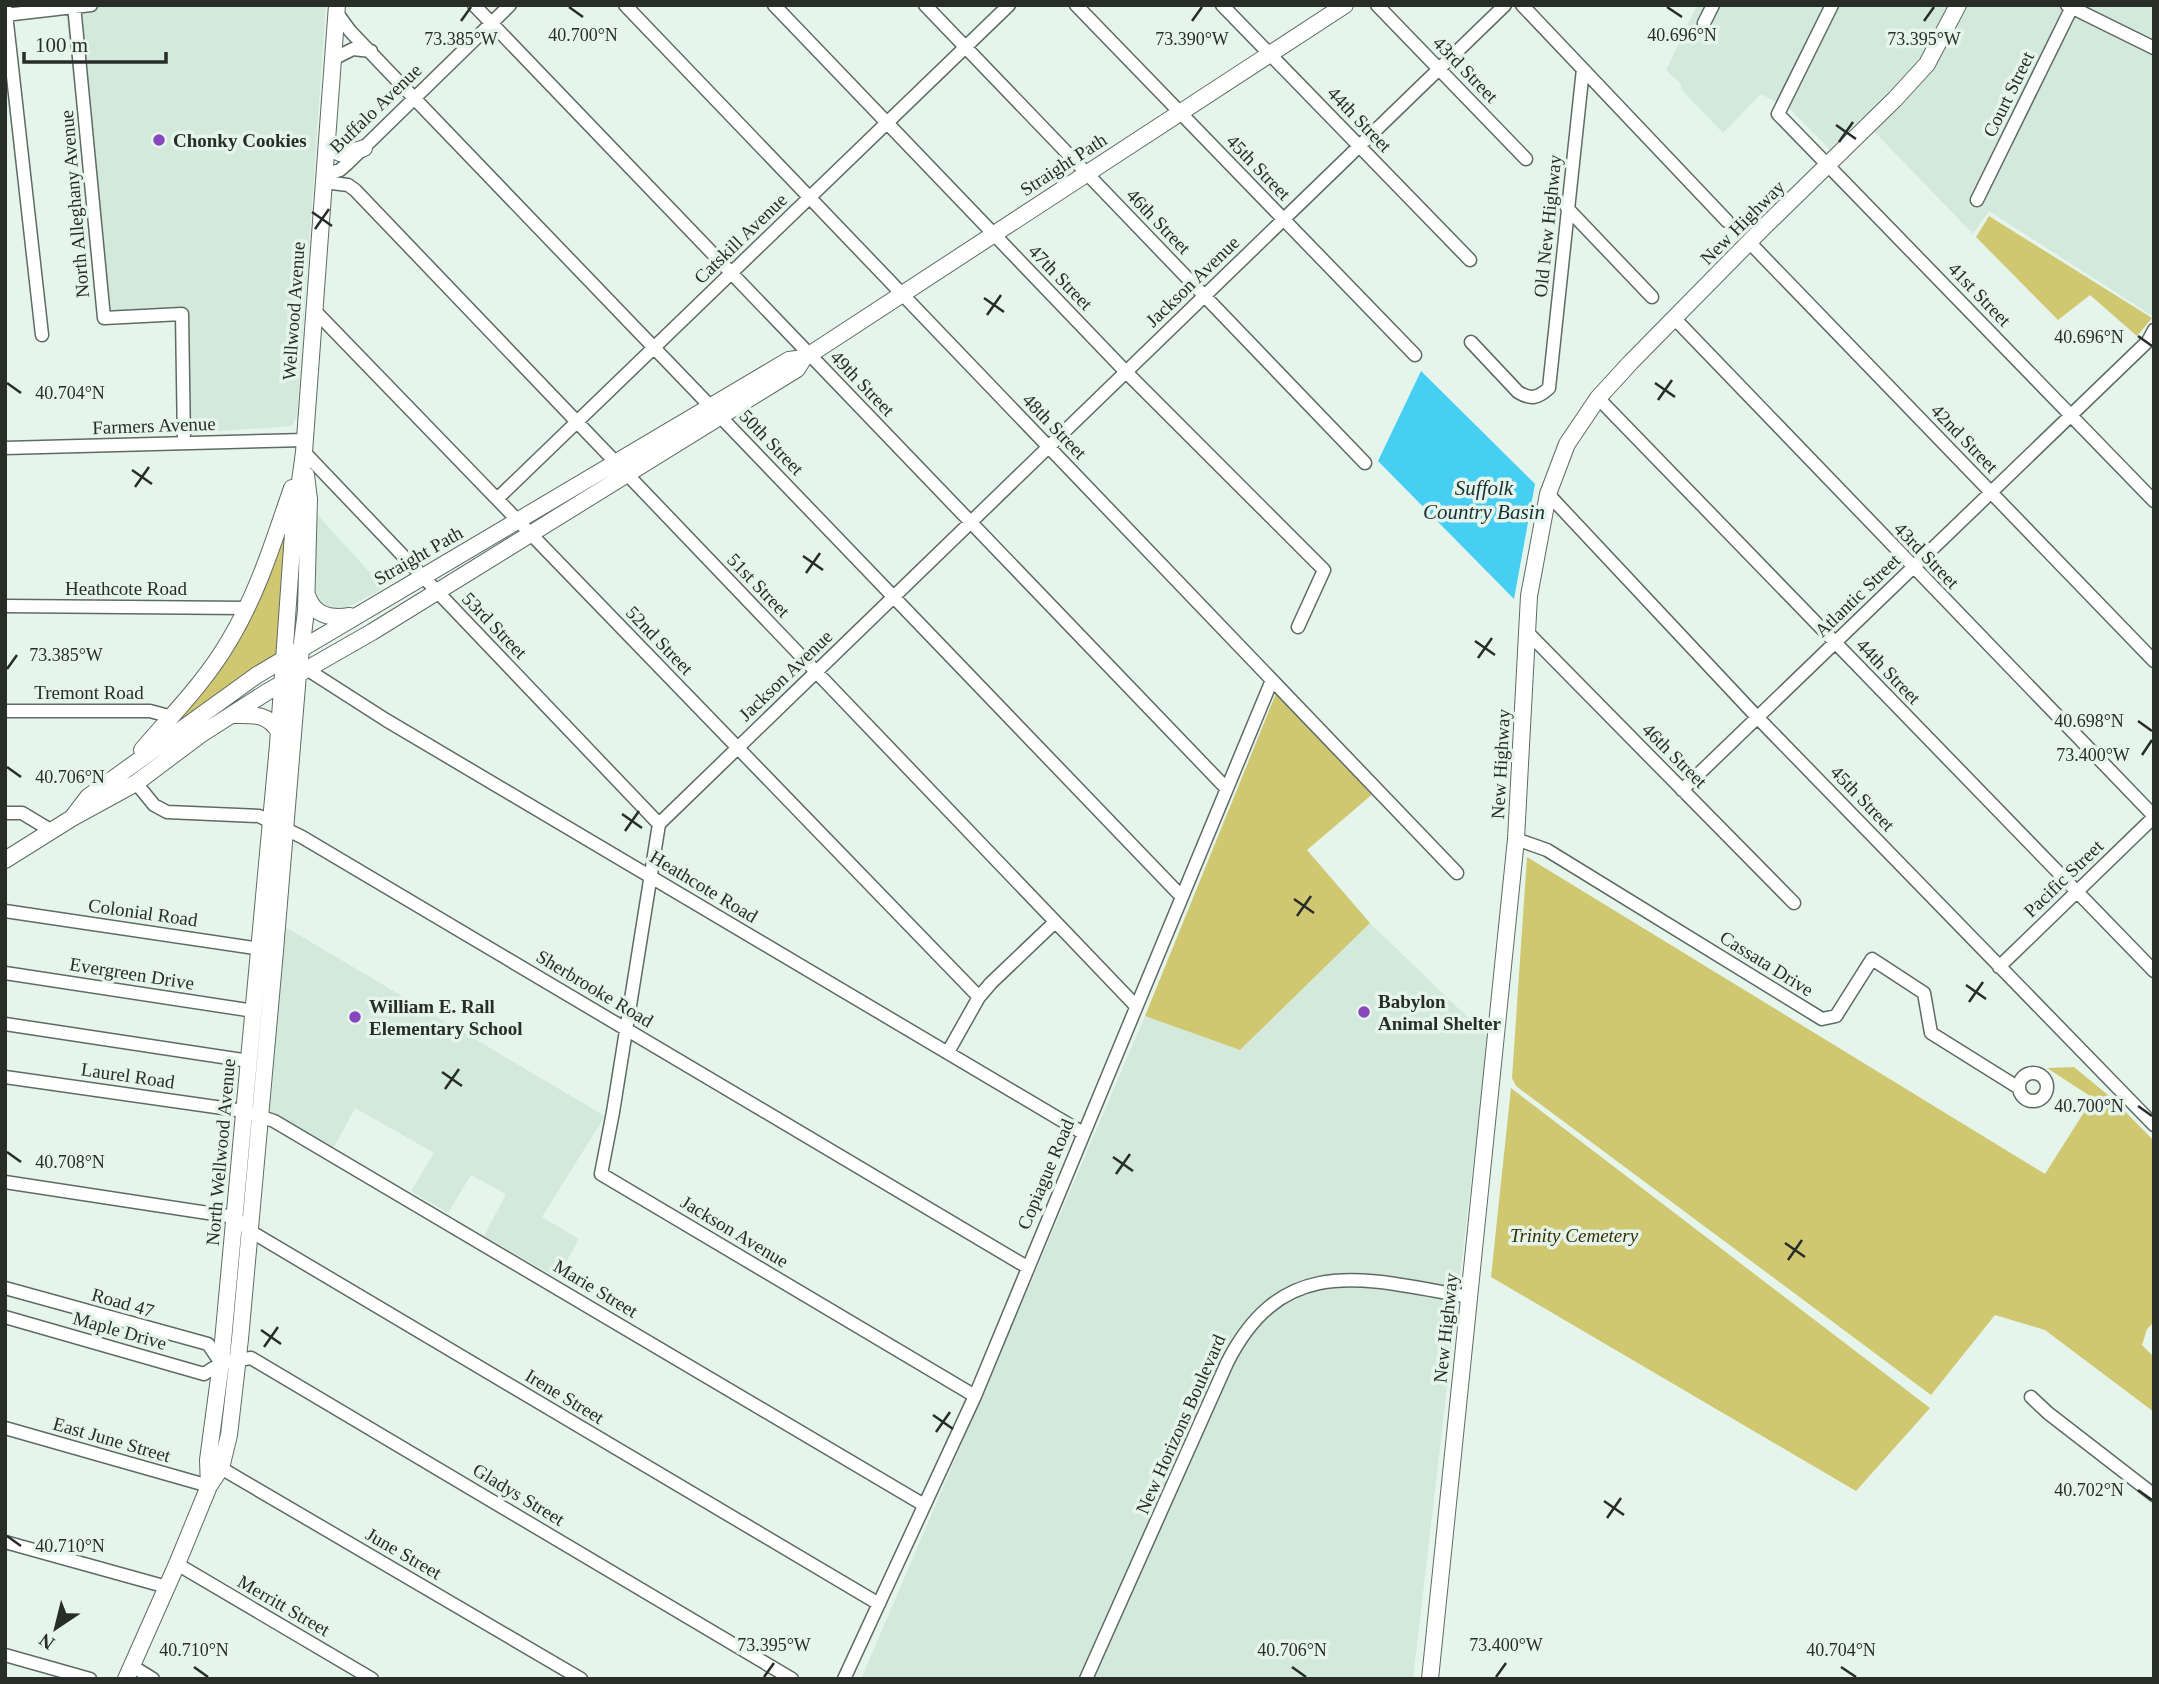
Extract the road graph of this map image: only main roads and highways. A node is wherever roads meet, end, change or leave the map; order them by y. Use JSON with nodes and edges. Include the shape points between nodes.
{"nodes":[{"id":1,"x":1345,"y":5,"type":"edge"},
{"id":2,"x":1958,"y":5,"type":"edge"},
{"id":3,"x":337,"y":9,"type":"edge"},
{"id":4,"x":327,"y":145,"type":"junction"},
{"id":5,"x":364,"y":148,"type":"road end"},
{"id":6,"x":304,"y":446,"type":"junction"},
{"id":7,"x":621,"y":469,"type":"junction"},
{"id":8,"x":307,"y":595,"type":"junction"},
{"id":9,"x":380,"y":601,"type":"junction"},
{"id":10,"x":356,"y":616,"type":"junction"},
{"id":11,"x":298,"y":663,"type":"junction"},
{"id":12,"x":282,"y":683,"type":"junction"},
{"id":13,"x":231,"y":715,"type":"junction"},
{"id":14,"x":279,"y":732,"type":"junction"},
{"id":15,"x":129,"y":778,"type":"junction"},
{"id":16,"x":278,"y":825,"type":"junction"},
{"id":17,"x":5,"y":860,"type":"edge"},
{"id":18,"x":267,"y":950,"type":"junction"},
{"id":19,"x":252,"y":1114,"type":"junction"},
{"id":20,"x":215,"y":1464,"type":"junction"},
{"id":21,"x":129,"y":1672,"type":"edge"},
{"id":22,"x":1430,"y":1679,"type":"edge"}],
"edges":[{"from":1,"to":7,"type":"main road","name":"Straight Path","via":[[903,295],[807,356],[789,360]]},
{"from":2,"to":22,"type":"main road","name":"New Highway","via":[[1927,64],[1895,99],[1598,398],[1567,444],[1548,494],[1529,596],[1516,839]]},
{"from":3,"to":4,"type":"main road","name":"Wellwood Avenue"},
{"from":4,"to":5,"type":"main road","via":[[346,154]]},
{"from":4,"to":6,"type":"main road","name":"Wellwood Avenue"},
{"from":6,"to":8,"type":"main road","name":"Wellwood Avenue","via":[[309,499]]},
{"from":6,"to":11,"type":"main road","name":"Wellwood Avenue","via":[[293,533]]},
{"from":6,"to":15,"type":"main road","via":[[263,574],[230,640]]},
{"from":7,"to":9,"type":"main road","name":"Straight Path","via":[[518,521]]},
{"from":7,"to":11,"type":"main road","name":"Straight Path","via":[[530,534],[436,591]]},
{"from":8,"to":10,"type":"main road","via":[[313,608],[326,616]]},
{"from":8,"to":11,"type":"main road","name":"Wellwood Avenue"},
{"from":9,"to":10,"type":"main road","name":"Straight Path"},
{"from":9,"to":11,"type":"main road"},
{"from":10,"to":11,"type":"main road","name":"Straight Path"},
{"from":11,"to":12,"type":"main road","name":"Wellwood Avenue"},
{"from":11,"to":15,"type":"main road","name":"Straight Path","via":[[223,697]]},
{"from":11,"to":16,"type":"main road"},
{"from":12,"to":13,"type":"main road","name":"Straight Path"},
{"from":12,"to":14,"type":"main road","name":"Wellwood Avenue"},
{"from":13,"to":14,"type":"main road","via":[[262,716]]},
{"from":13,"to":15,"type":"main road","name":"Straight Path"},
{"from":14,"to":16,"type":"main road","name":"Wellwood Avenue"},
{"from":15,"to":17,"type":"main road","name":"Straight Path","via":[[88,797],[72,817]]},
{"from":16,"to":18,"type":"main road","name":"North Wellwood Avenue"},
{"from":18,"to":19,"type":"main road"},
{"from":18,"to":19,"type":"main road","name":"North Wellwood Avenue","via":[[249,1061]]},
{"from":19,"to":20,"type":"main road","name":"North Wellwood Avenue","via":[[234,1217]]},
{"from":19,"to":20,"type":"main road","name":"North Wellwood Avenue","via":[[250,1231],[238,1360],[229,1435]]},
{"from":20,"to":21,"type":"main road","name":"North Wellwood Avenue"}]}
